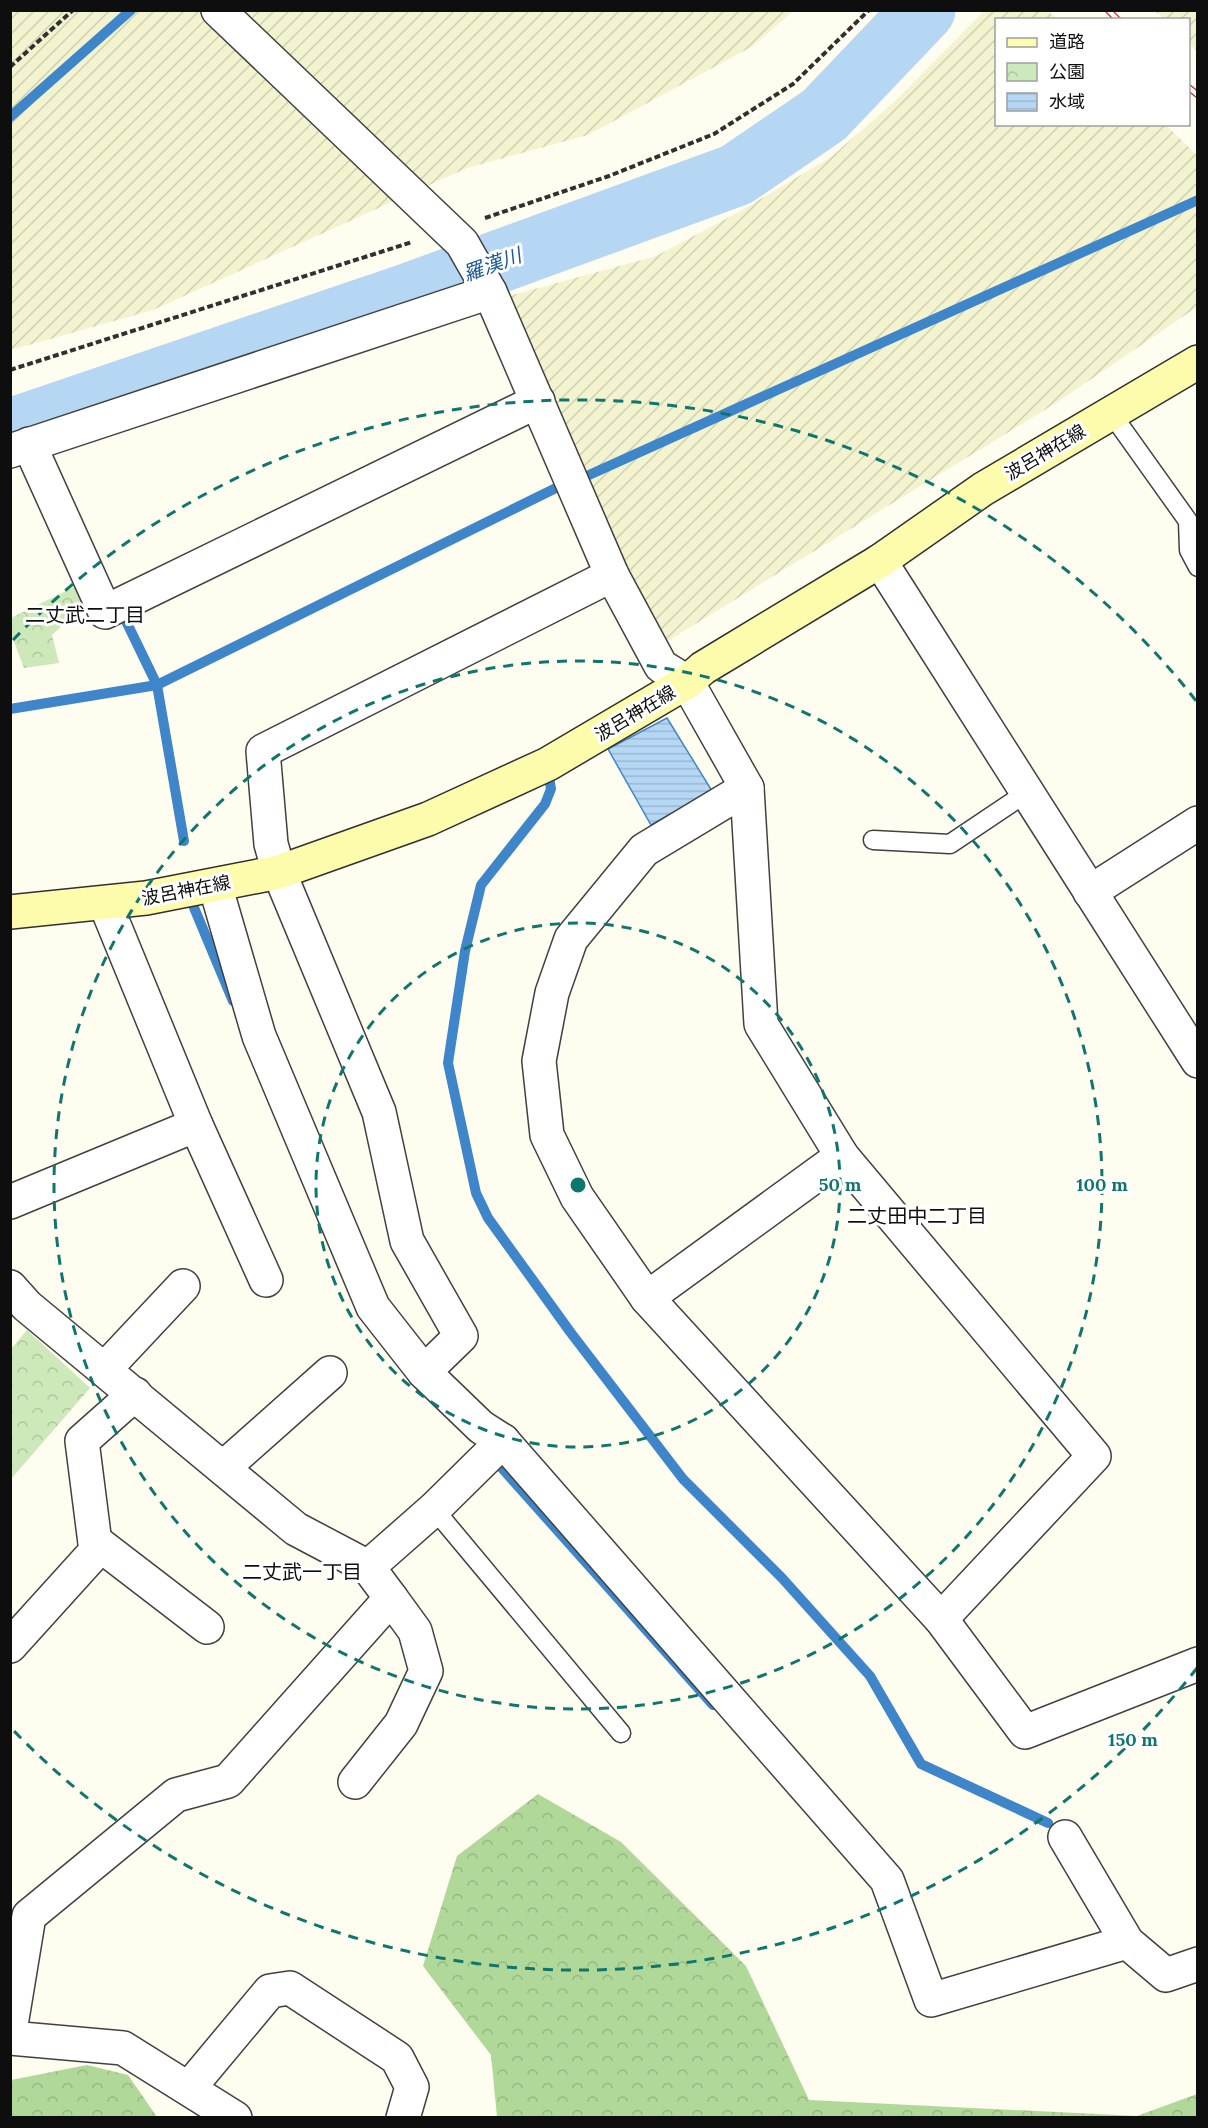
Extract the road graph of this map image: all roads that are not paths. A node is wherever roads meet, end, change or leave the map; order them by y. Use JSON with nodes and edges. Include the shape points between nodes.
{"nodes":[{"id":1,"x":218,"y":10,"type":"edge"},
{"id":2,"x":490,"y":292,"type":"junction"},
{"id":3,"x":1197,"y":362,"type":"edge"},
{"id":4,"x":538,"y":401,"type":"junction"},
{"id":5,"x":1111,"y":413,"type":"junction"},
{"id":6,"x":20,"y":448,"type":"edge"},
{"id":7,"x":880,"y":561,"type":"junction"},
{"id":8,"x":1197,"y":567,"type":"edge"},
{"id":9,"x":612,"y":575,"type":"junction"},
{"id":10,"x":687,"y":682,"type":"junction"},
{"id":11,"x":747,"y":788,"type":"junction"},
{"id":12,"x":1026,"y":793,"type":"junction"},
{"id":13,"x":1197,"y":823,"type":"edge"},
{"id":14,"x":873,"y":840,"type":"dead end"},
{"id":15,"x":279,"y":872,"type":"junction"},
{"id":16,"x":215,"y":885,"type":"junction"},
{"id":17,"x":1090,"y":892,"type":"junction"},
{"id":18,"x":105,"y":903,"type":"junction"},
{"id":19,"x":10,"y":912,"type":"edge"},
{"id":20,"x":1192,"y":1041,"type":"edge"},
{"id":21,"x":196,"y":1125,"type":"junction"},
{"id":22,"x":842,"y":1156,"type":"junction"},
{"id":23,"x":10,"y":1202,"type":"edge"},
{"id":24,"x":266,"y":1280,"type":"dead end"},
{"id":25,"x":183,"y":1286,"type":"dead end"},
{"id":26,"x":647,"y":1298,"type":"junction"},
{"id":27,"x":16,"y":1306,"type":"edge"},
{"id":28,"x":105,"y":1369,"type":"junction"},
{"id":29,"x":424,"y":1372,"type":"junction"},
{"id":30,"x":330,"y":1373,"type":"dead end"},
{"id":31,"x":135,"y":1394,"type":"junction"},
{"id":32,"x":493,"y":1450,"type":"junction"},
{"id":33,"x":223,"y":1468,"type":"junction"},
{"id":34,"x":434,"y":1509,"type":"junction"},
{"id":35,"x":95,"y":1541,"type":"junction"},
{"id":36,"x":368,"y":1567,"type":"junction"},
{"id":37,"x":391,"y":1598,"type":"junction"},
{"id":38,"x":941,"y":1619,"type":"junction"},
{"id":39,"x":207,"y":1627,"type":"dead end"},
{"id":40,"x":10,"y":1646,"type":"edge"},
{"id":41,"x":1197,"y":1664,"type":"edge"},
{"id":42,"x":621,"y":1732,"type":"dead end"},
{"id":43,"x":355,"y":1782,"type":"dead end"},
{"id":44,"x":1065,"y":1837,"type":"dead end"},
{"id":45,"x":1127,"y":1942,"type":"junction"},
{"id":46,"x":1197,"y":1964,"type":"edge"},
{"id":47,"x":10,"y":2031,"type":"edge"},
{"id":48,"x":10,"y":2038,"type":"edge"},
{"id":49,"x":189,"y":2088,"type":"junction"},
{"id":50,"x":235,"y":2118,"type":"edge"},
{"id":51,"x":403,"y":2118,"type":"edge"}],
"edges":[{"from":1,"to":2,"type":"street","via":[[455,236]]},
{"from":2,"to":4,"type":"street"},
{"from":2,"to":6,"type":"street"},
{"from":3,"to":5,"type":"main road","name":"波呂神在線"},
{"from":4,"to":6,"type":"street","via":[[105,612]]},
{"from":4,"to":9,"type":"street"},
{"from":5,"to":7,"type":"main road","name":"波呂神在線","via":[[983,489]]},
{"from":5,"to":8,"type":"lane","via":[[1188,521],[1189,550]]},
{"from":7,"to":10,"type":"main road","name":"波呂神在線","via":[[703,668]]},
{"from":7,"to":12,"type":"street"},
{"from":9,"to":10,"type":"street","via":[[661,666]]},
{"from":9,"to":15,"type":"street","via":[[263,751],[271,844]]},
{"from":10,"to":11,"type":"street"},
{"from":10,"to":15,"type":"main road","name":"波呂神在線","via":[[548,764],[428,819]]},
{"from":11,"to":22,"type":"street","via":[[761,1024]]},
{"from":11,"to":26,"type":"street","via":[[644,850],[571,939],[552,993],[539,1061],[547,1135],[577,1197]]},
{"from":12,"to":14,"type":"lane","via":[[950,844]]},
{"from":12,"to":17,"type":"street"},
{"from":13,"to":17,"type":"street"},
{"from":15,"to":16,"type":"main road","name":"波呂神在線"},
{"from":15,"to":29,"type":"street","via":[[379,1112],[407,1241],[461,1336]]},
{"from":16,"to":18,"type":"main road","name":"波呂神在線"},
{"from":16,"to":29,"type":"street","via":[[259,1036],[373,1307]]},
{"from":17,"to":20,"type":"street"},
{"from":18,"to":19,"type":"main road","name":"波呂神在線"},
{"from":18,"to":21,"type":"street"},
{"from":21,"to":23,"type":"street"},
{"from":21,"to":24,"type":"street"},
{"from":22,"to":26,"type":"street"},
{"from":22,"to":38,"type":"street","via":[[1094,1456]]},
{"from":25,"to":28,"type":"street"},
{"from":26,"to":38,"type":"street"},
{"from":27,"to":28,"type":"street"},
{"from":28,"to":31,"type":"street"},
{"from":29,"to":32,"type":"street","via":[[481,1427]]},
{"from":30,"to":33,"type":"street"},
{"from":31,"to":33,"type":"street"},
{"from":31,"to":35,"type":"street","via":[[82,1441]]},
{"from":32,"to":34,"type":"street"},
{"from":32,"to":45,"type":"street","via":[[887,1880],[931,2000]]},
{"from":33,"to":36,"type":"street","via":[[296,1529]]},
{"from":34,"to":36,"type":"street"},
{"from":34,"to":42,"type":"lane"},
{"from":35,"to":39,"type":"street"},
{"from":35,"to":40,"type":"street","via":[[96,1551]]},
{"from":36,"to":37,"type":"street"},
{"from":37,"to":43,"type":"street","via":[[415,1631],[426,1671],[401,1724]]},
{"from":37,"to":47,"type":"street","via":[[228,1781],[176,1795],[29,1916]]},
{"from":38,"to":41,"type":"street","via":[[1025,1732]]},
{"from":44,"to":45,"type":"street"},
{"from":45,"to":46,"type":"street","via":[[1166,1975]]},
{"from":48,"to":49,"type":"street","via":[[123,2048]]},
{"from":49,"to":50,"type":"street"},
{"from":49,"to":51,"type":"street","via":[[270,1991],[290,1988],[397,2058],[412,2087]]}]}
